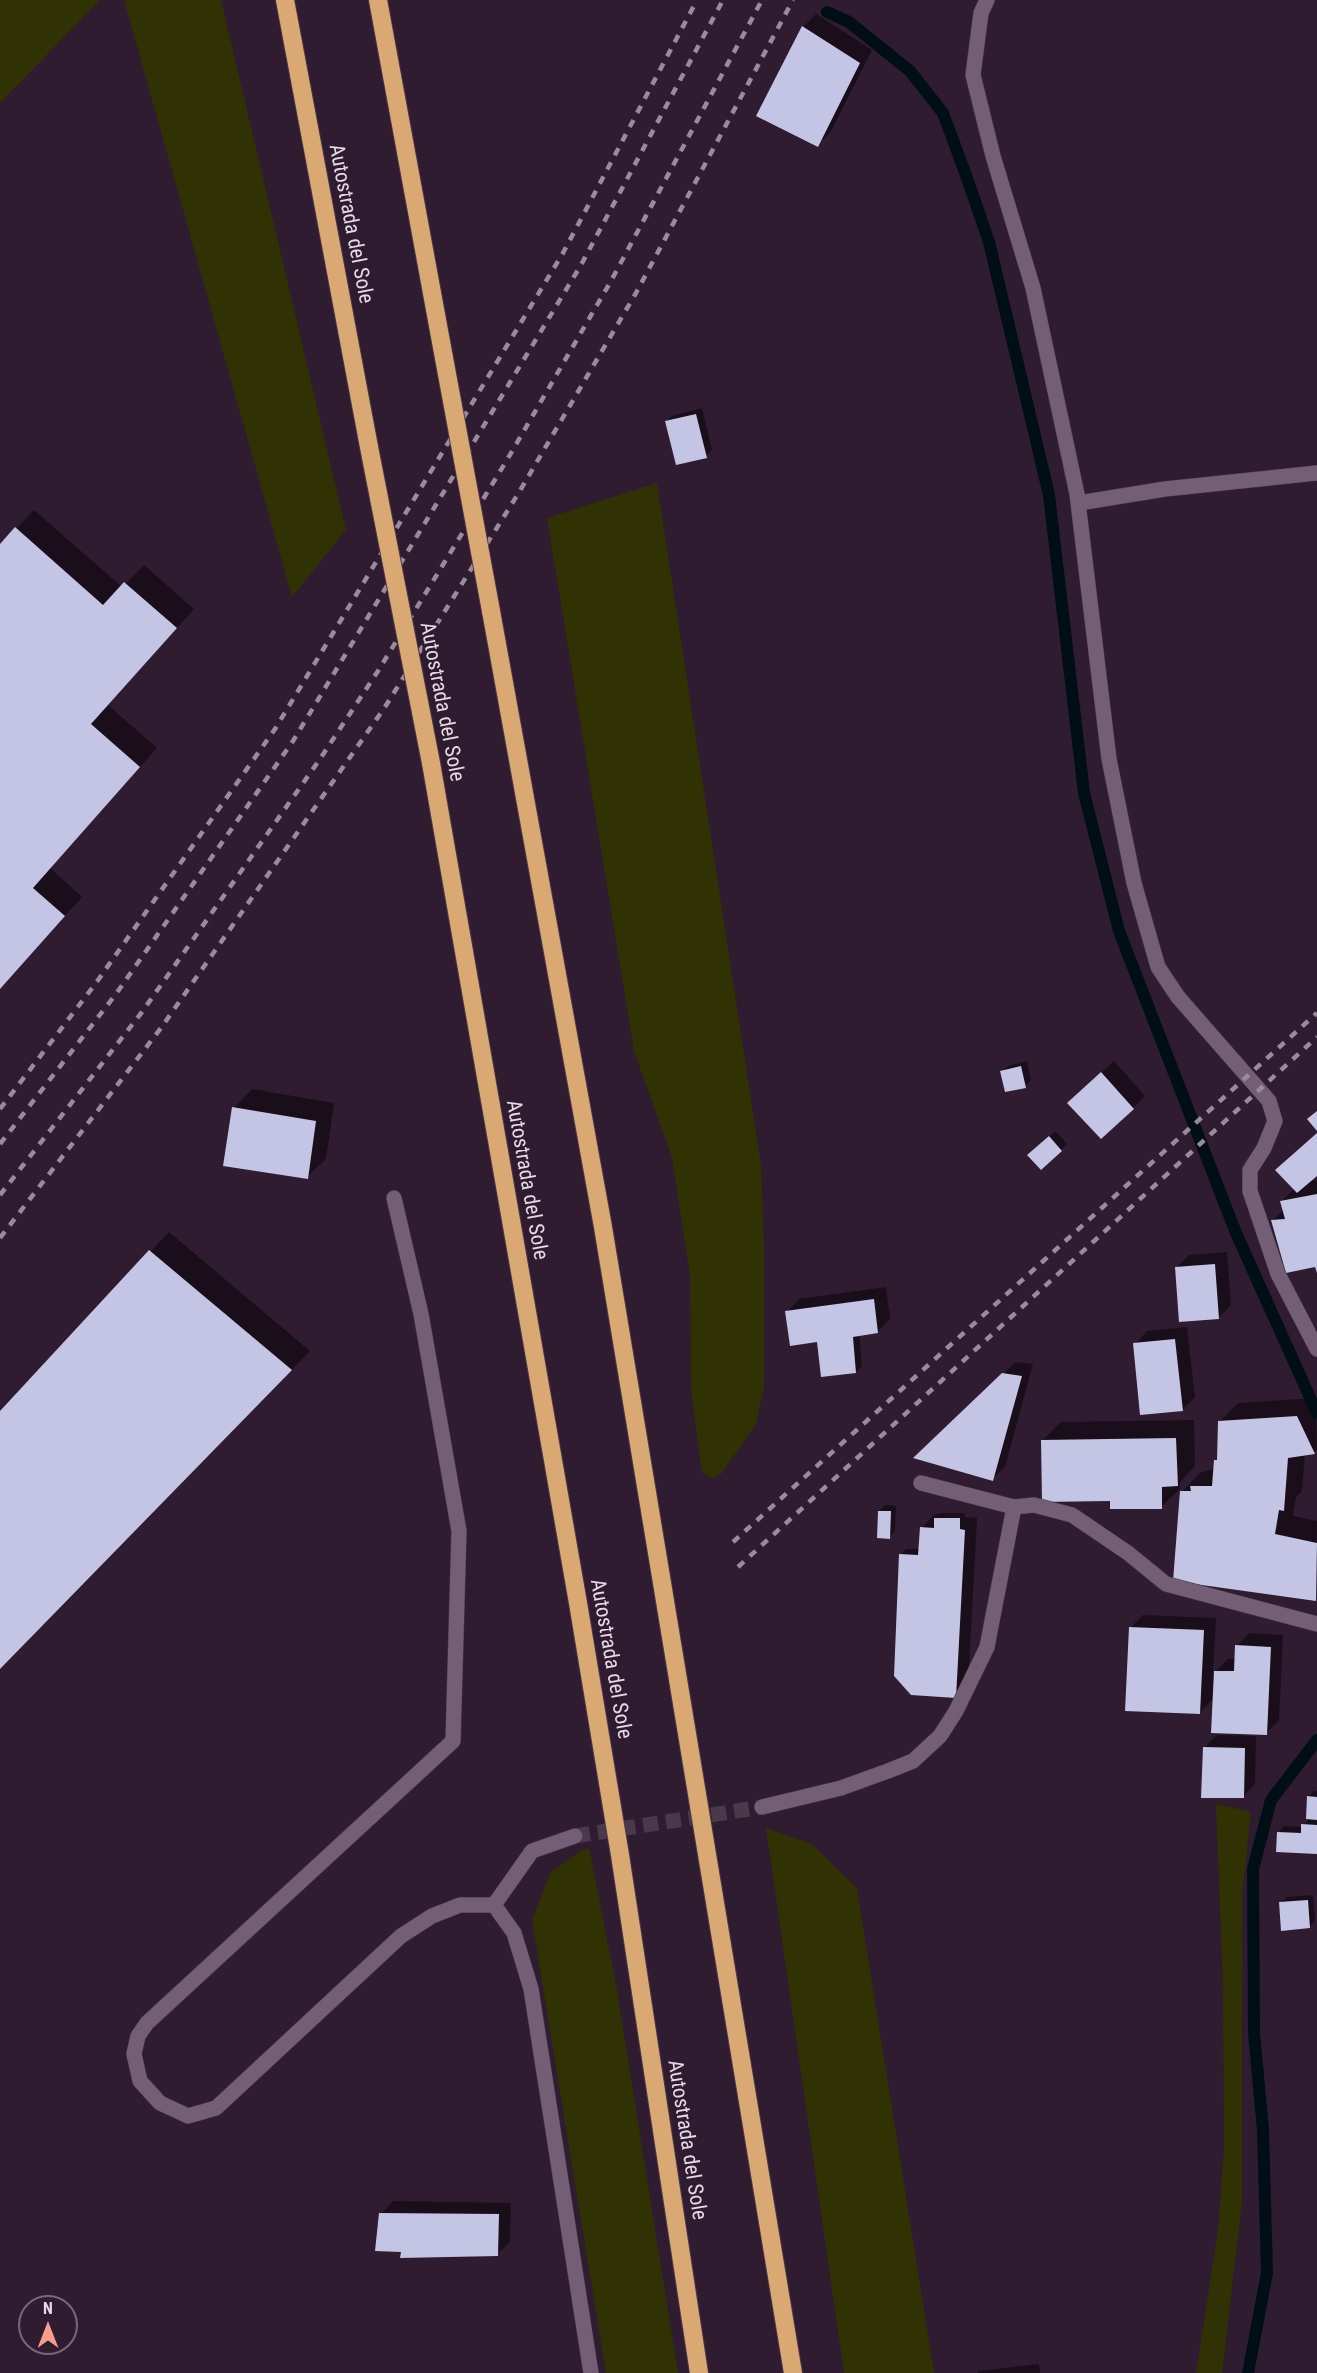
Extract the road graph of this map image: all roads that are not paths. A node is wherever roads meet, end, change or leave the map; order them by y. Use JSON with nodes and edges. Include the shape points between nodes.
{"nodes":[{"id":1,"x":285,"y":0,"type":"edge"},
{"id":2,"x":378,"y":0,"type":"edge"},
{"id":3,"x":987,"y":0,"type":"edge"},
{"id":4,"x":1317,"y":473,"type":"edge"},
{"id":5,"x":1078,"y":503,"type":"junction"},
{"id":6,"x":394,"y":1198,"type":"dead end"},
{"id":7,"x":1317,"y":1349,"type":"edge"},
{"id":8,"x":921,"y":1483,"type":"dead end"},
{"id":9,"x":1014,"y":1506,"type":"junction"},
{"id":10,"x":1317,"y":1624,"type":"edge"},
{"id":11,"x":762,"y":1807,"type":"tunnel mouth"},
{"id":12,"x":575,"y":1836,"type":"tunnel mouth"},
{"id":13,"x":494,"y":1905,"type":"junction"},
{"id":14,"x":591,"y":2373,"type":"edge"},
{"id":15,"x":699,"y":2373,"type":"edge"},
{"id":16,"x":793,"y":2373,"type":"edge"}],
"edges":[{"from":1,"to":15,"type":"highway","name":"Autostrada del Sole","bridge":true,"via":[[431,763],[582,1626]]},
{"from":2,"to":16,"type":"highway","bridge":true,"via":[[606,1239]]},
{"from":3,"to":5,"type":"street","via":[[981,13],[973,75],[1033,288]]},
{"from":4,"to":5,"type":"street"},
{"from":5,"to":7,"type":"street","via":[[1109,759],[1147,932],[1158,967],[1178,997],[1269,1101],[1275,1121],[1250,1170],[1250,1191],[1278,1274]]},
{"from":6,"to":13,"type":"street","via":[[421,1314],[459,1531],[453,1741],[147,2023],[138,2036],[134,2054],[141,2081],[160,2103],[188,2116],[216,2108],[401,1936],[432,1916],[460,1905]]},
{"from":8,"to":9,"type":"street"},
{"from":9,"to":10,"type":"street","via":[[1034,1505],[1072,1515],[1166,1584]]},
{"from":9,"to":11,"type":"street","via":[[987,1647],[957,1712],[940,1736],[913,1761],[888,1772]]},
{"from":12,"to":13,"type":"street","via":[[532,1851]]},
{"from":13,"to":14,"type":"street","via":[[514,1933],[531,1989]]}]}
